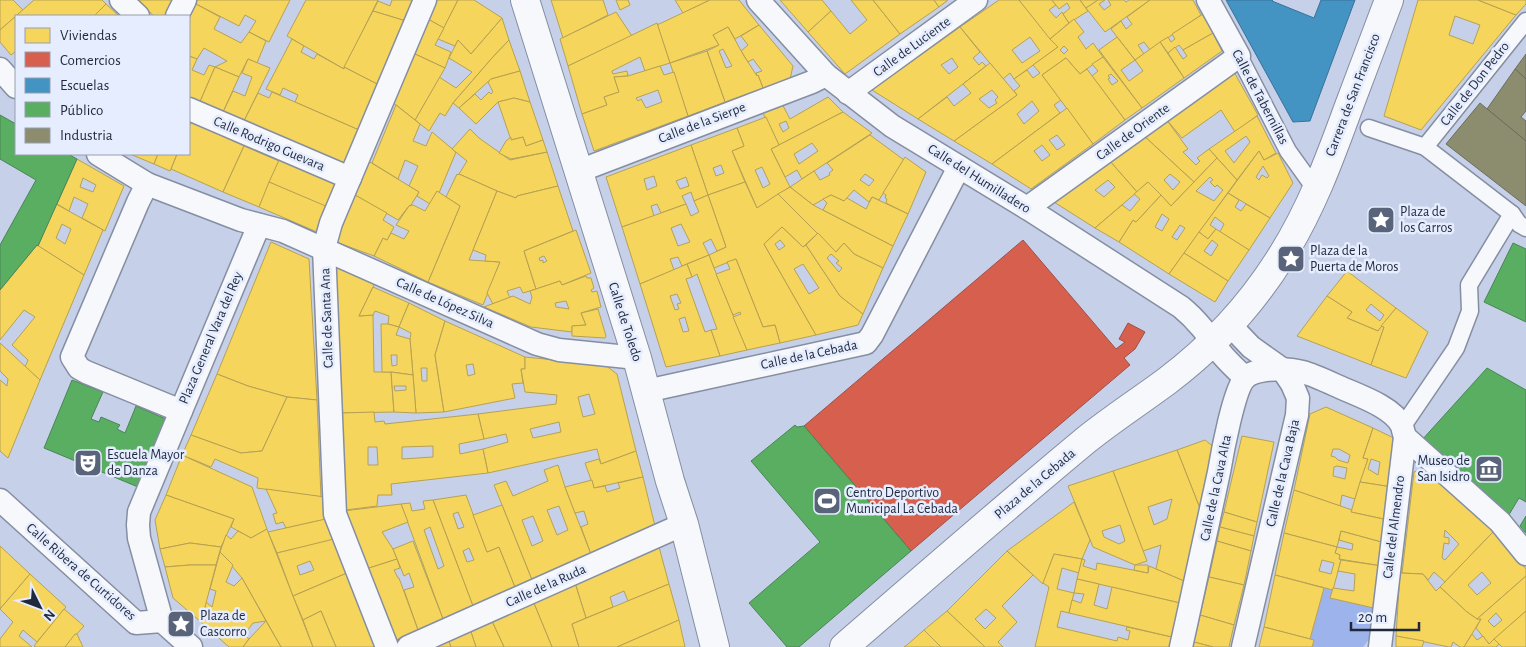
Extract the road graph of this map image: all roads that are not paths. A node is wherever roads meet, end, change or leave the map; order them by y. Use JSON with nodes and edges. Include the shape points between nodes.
{"nodes":[{"id":1,"x":121,"y":0,"type":"edge"},
{"id":2,"x":185,"y":0,"type":"edge"},
{"id":3,"x":425,"y":0,"type":"edge"},
{"id":4,"x":525,"y":0,"type":"edge"},
{"id":5,"x":758,"y":0,"type":"edge"},
{"id":6,"x":976,"y":0,"type":"edge"},
{"id":7,"x":1208,"y":0,"type":"edge"},
{"id":8,"x":1389,"y":0,"type":"edge"},
{"id":9,"x":137,"y":15,"type":"edge"},
{"id":10,"x":178,"y":15,"type":"edge"},
{"id":11,"x":1526,"y":21,"type":"edge"},
{"id":12,"x":1239,"y":56,"type":"junction"},
{"id":13,"x":0,"y":69,"type":"edge"},
{"id":14,"x":826,"y":75,"type":"junction"},
{"id":15,"x":15,"y":87,"type":"edge"},
{"id":16,"x":848,"y":93,"type":"junction"},
{"id":17,"x":190,"y":109,"type":"edge"},
{"id":18,"x":1369,"y":128,"type":"dead end"},
{"id":19,"x":1425,"y":147,"type":"junction"},
{"id":20,"x":103,"y":156,"type":"edge"},
{"id":21,"x":959,"y":167,"type":"junction"},
{"id":22,"x":579,"y":171,"type":"junction"},
{"id":23,"x":350,"y":178,"type":"junction"},
{"id":24,"x":147,"y":184,"type":"junction"},
{"id":25,"x":1316,"y":190,"type":"junction"},
{"id":26,"x":1027,"y":208,"type":"junction"},
{"id":27,"x":1519,"y":222,"type":"edge"},
{"id":28,"x":259,"y":225,"type":"junction"},
{"id":29,"x":324,"y":248,"type":"junction"},
{"id":30,"x":1221,"y":333,"type":"junction"},
{"id":31,"x":637,"y":358,"type":"junction"},
{"id":32,"x":1282,"y":369,"type":"junction"},
{"id":33,"x":1245,"y":378,"type":"junction"},
{"id":34,"x":646,"y":392,"type":"junction"},
{"id":35,"x":181,"y":411,"type":"junction"},
{"id":36,"x":1403,"y":431,"type":"junction"},
{"id":37,"x":0,"y":500,"type":"edge"},
{"id":38,"x":684,"y":524,"type":"junction"},
{"id":39,"x":1526,"y":554,"type":"edge"},
{"id":40,"x":162,"y":621,"type":"junction"},
{"id":41,"x":192,"y":647,"type":"edge"},
{"id":42,"x":387,"y":647,"type":"edge"},
{"id":43,"x":408,"y":647,"type":"edge"},
{"id":44,"x":715,"y":647,"type":"edge"},
{"id":45,"x":844,"y":647,"type":"edge"},
{"id":46,"x":1182,"y":647,"type":"edge"},
{"id":47,"x":1243,"y":647,"type":"edge"},
{"id":48,"x":1380,"y":647,"type":"edge"}],
"edges":[{"from":1,"to":9,"type":"street"},
{"from":2,"to":10,"type":"street"},
{"from":3,"to":23,"type":"street","name":"Calle de Santa Ana"},
{"from":4,"to":22,"type":"street","name":"Calle de Toledo"},
{"from":5,"to":14,"type":"street","name":"Calle del Humilladero"},
{"from":6,"to":16,"type":"street","name":"Calle de Luciente"},
{"from":7,"to":12,"type":"street","name":"Calle de Tabernillas"},
{"from":8,"to":25,"type":"street","name":"Carrera de San Francisco"},
{"from":11,"to":19,"type":"street","name":"Calle de Don Pedro"},
{"from":12,"to":25,"type":"street","name":"Calle de Tabernillas","via":[[1288,151]]},
{"from":12,"to":26,"type":"street","name":"Calle de Oriente"},
{"from":13,"to":15,"type":"street"},
{"from":14,"to":16,"type":"street","name":"Calle del Humilladero"},
{"from":14,"to":22,"type":"street","name":"Calle de la Sierpe"},
{"from":16,"to":21,"type":"street","name":"Calle del Humilladero","via":[[892,126]]},
{"from":17,"to":23,"type":"street","name":"Calle Rodrigo Guevara"},
{"from":18,"to":19,"type":"street"},
{"from":19,"to":27,"type":"street"},
{"from":20,"to":24,"type":"street"},
{"from":21,"to":26,"type":"street","name":"Calle del Humilladero"},
{"from":21,"to":34,"type":"street","name":"Calle de la Cebada","via":[[866,343]]},
{"from":22,"to":31,"type":"street","name":"Calle de Toledo"},
{"from":23,"to":29,"type":"street","name":"Calle de Santa Ana"},
{"from":24,"to":28,"type":"street"},
{"from":24,"to":35,"type":"street","name":"Plaza General Vara del Rey","via":[[72,357],[86,372]]},
{"from":25,"to":30,"type":"street","via":[[1282,257]]},
{"from":26,"to":30,"type":"street","name":"Calle del Humilladero"},
{"from":27,"to":36,"type":"street","via":[[1470,286],[1470,312],[1456,348],[1407,420]]},
{"from":28,"to":29,"type":"street","name":"Calle de López Silva"},
{"from":28,"to":35,"type":"street","name":"Plaza General Vara del Rey"},
{"from":29,"to":31,"type":"street","name":"Calle de López Silva","via":[[537,344],[559,350]]},
{"from":29,"to":42,"type":"street","name":"Calle de Santa Ana","via":[[335,514]]},
{"from":30,"to":32,"type":"street","name":"Calle de la Cava Baja","via":[[1250,347]]},
{"from":30,"to":33,"type":"street","via":[[1221,353]]},
{"from":30,"to":45,"type":"street","name":"Plaza de la Cebada","via":[[1168,380],[1088,439]]},
{"from":31,"to":34,"type":"street","name":"Calle de Toledo"},
{"from":32,"to":33,"type":"street","via":[[1257,371]]},
{"from":32,"to":36,"type":"street","via":[[1310,374],[1384,408],[1395,417]]},
{"from":32,"to":47,"type":"street","name":"Calle de la Cava Baja","via":[[1298,398],[1297,415]]},
{"from":33,"to":46,"type":"street","name":"Calle de la Cava Alta","via":[[1228,428]]},
{"from":34,"to":38,"type":"street","name":"Calle de Toledo"},
{"from":35,"to":40,"type":"street","via":[[139,512],[139,538]]},
{"from":36,"to":39,"type":"street","via":[[1500,522]]},
{"from":36,"to":48,"type":"street","name":"Calle del Almendro"},
{"from":37,"to":40,"type":"street","name":"Calle Ribera de Curtidores","via":[[136,623]]},
{"from":38,"to":43,"type":"street","name":"Calle de la Ruda"},
{"from":38,"to":44,"type":"street","name":"Calle de Toledo"},
{"from":40,"to":41,"type":"street"}]}
